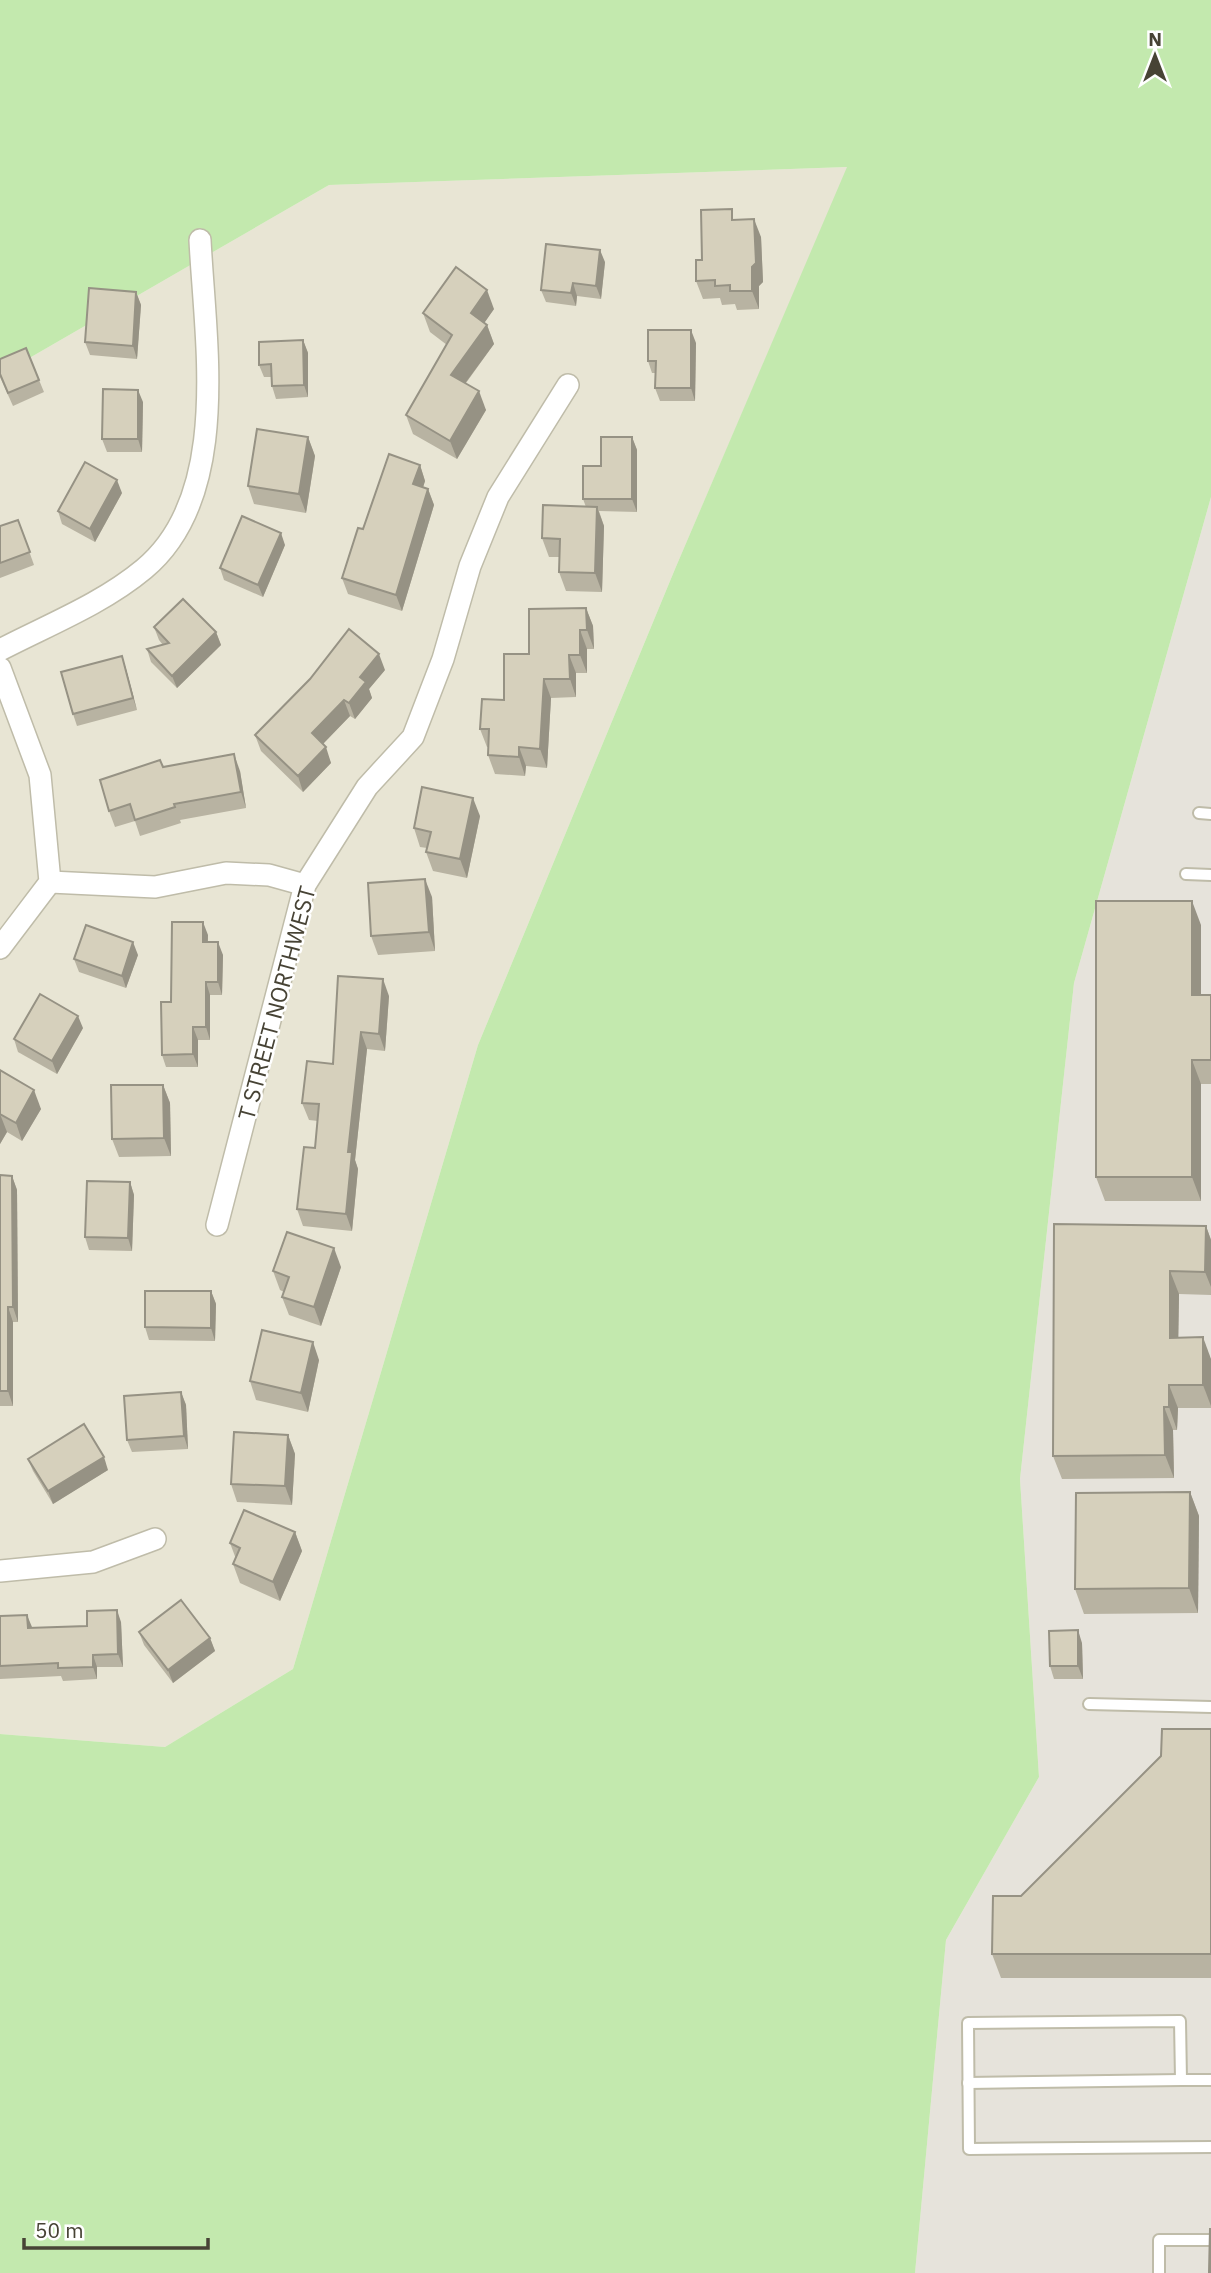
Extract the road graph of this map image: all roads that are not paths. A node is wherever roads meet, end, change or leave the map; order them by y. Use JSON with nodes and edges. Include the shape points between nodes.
{"nodes":[{"id":1,"x":200,"y":240,"type":"dead end"},
{"id":2,"x":568,"y":385,"type":"dead end"},
{"id":3,"x":0,"y":650,"type":"edge"},
{"id":4,"x":0,"y":668,"type":"edge"},
{"id":5,"x":1186,"y":874,"type":"dead end"},
{"id":6,"x":1211,"y":875,"type":"edge"},
{"id":7,"x":50,"y":882,"type":"junction"},
{"id":8,"x":305,"y":885,"type":"junction"},
{"id":9,"x":0,"y":948,"type":"edge"},
{"id":10,"x":217,"y":1225,"type":"dead end"},
{"id":11,"x":155,"y":1539,"type":"dead end"},
{"id":12,"x":0,"y":1571,"type":"edge"},
{"id":13,"x":1089,"y":1704,"type":"dead end"},
{"id":14,"x":1211,"y":1706,"type":"edge"},
{"id":15,"x":1181,"y":2080,"type":"junction"},
{"id":16,"x":1211,"y":2080,"type":"edge"},
{"id":17,"x":968,"y":2083,"type":"junction"},
{"id":18,"x":1211,"y":2147,"type":"edge"},
{"id":19,"x":1211,"y":2240,"type":"edge"},
{"id":20,"x":1158,"y":2273,"type":"edge"}],
"edges":[{"from":1,"to":3,"type":"street","via":[[208,397],[202,459],[181,526],[145,568],[100,599]]},
{"from":2,"to":8,"type":"street","name":"T STREET NORTHWEST","via":[[498,497],[413,737],[367,787]]},
{"from":4,"to":7,"type":"street","via":[[40,775]]},
{"from":5,"to":6,"type":"lane"},
{"from":7,"to":8,"type":"street","via":[[155,887],[226,873],[270,875]]},
{"from":7,"to":9,"type":"street"},
{"from":8,"to":10,"type":"street","name":"T STREET NORTHWEST"},
{"from":11,"to":12,"type":"street","via":[[93,1562]]},
{"from":13,"to":14,"type":"lane"},
{"from":15,"to":16,"type":"lane"},
{"from":15,"to":17,"type":"lane"},
{"from":15,"to":17,"type":"lane","via":[[1180,2021],[968,2024]]},
{"from":17,"to":18,"type":"lane","via":[[969,2149]]},
{"from":19,"to":20,"type":"lane","via":[[1158,2240]]}]}
